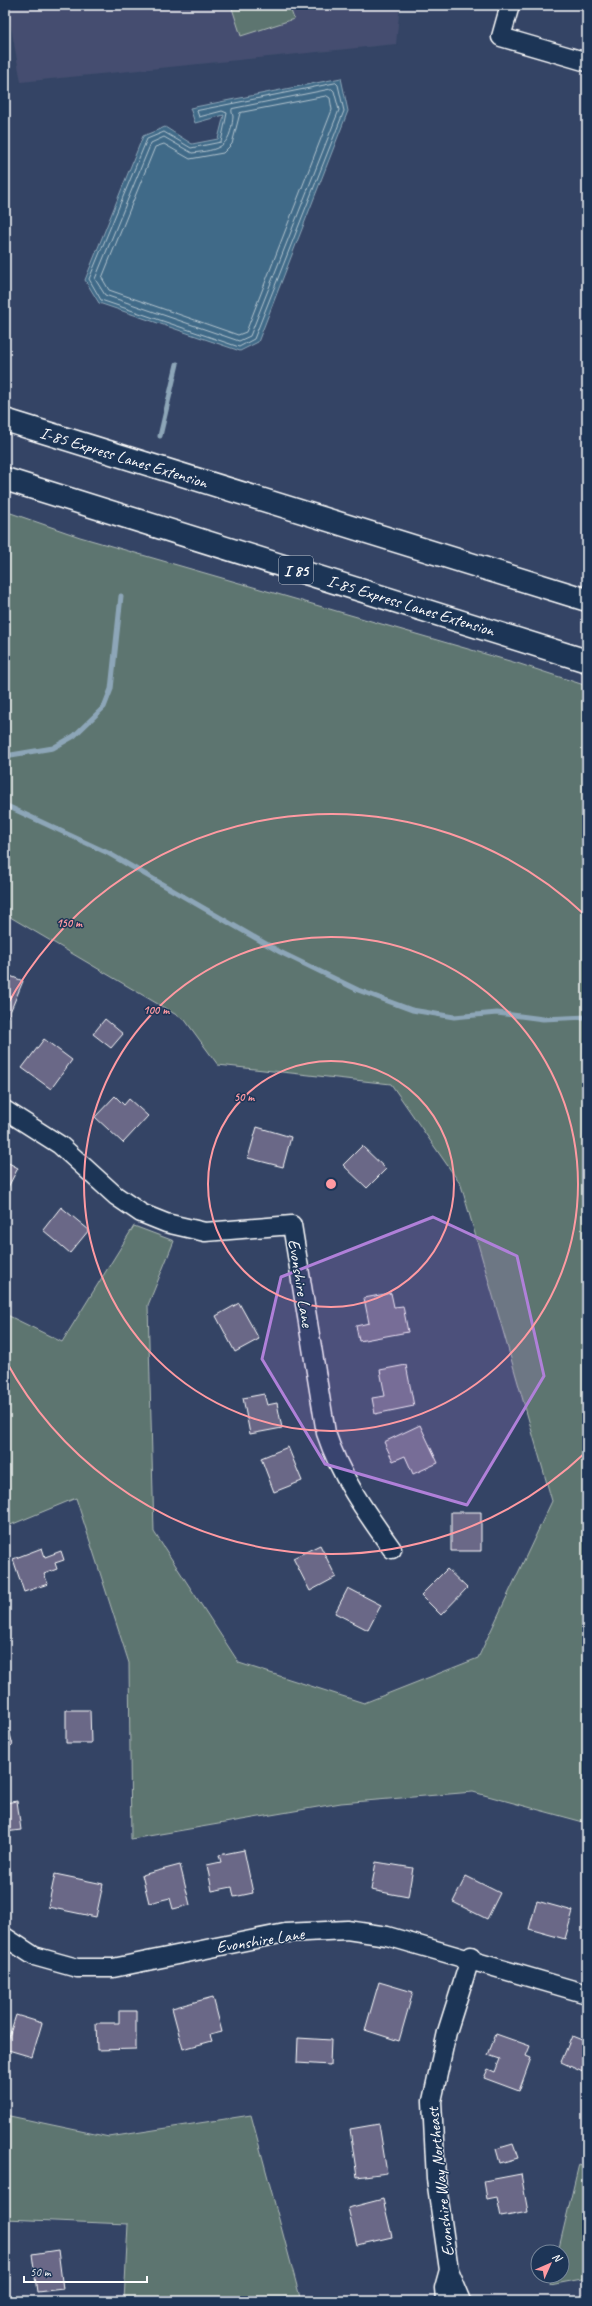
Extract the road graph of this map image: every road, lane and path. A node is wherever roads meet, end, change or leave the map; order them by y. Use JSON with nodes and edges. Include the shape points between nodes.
{"nodes":[{"id":1,"x":510,"y":5,"type":"edge"},
{"id":2,"x":587,"y":62,"type":"edge"},
{"id":3,"x":5,"y":420,"type":"edge"},
{"id":4,"x":5,"y":479,"type":"edge"},
{"id":5,"x":587,"y":600,"type":"edge"},
{"id":6,"x":587,"y":661,"type":"edge"},
{"id":7,"x":5,"y":1110,"type":"edge"},
{"id":8,"x":392,"y":1550,"type":"dead end"},
{"id":9,"x":6,"y":1939,"type":"edge"},
{"id":10,"x":471,"y":1957,"type":"junction"},
{"id":11,"x":587,"y":1994,"type":"edge"},
{"id":12,"x":449,"y":2270,"type":"junction"},
{"id":13,"x":445,"y":2301,"type":"edge"},
{"id":14,"x":462,"y":2301,"type":"edge"}],
"edges":[{"from":1,"to":2,"type":"street","via":[[501,37]]},
{"from":3,"to":5,"type":"highway","name":"I-85 Express Lanes Extension"},
{"from":4,"to":6,"type":"highway","name":"I-85 Express Lanes Extension","number":"I 85"},
{"from":7,"to":8,"type":"street","name":"Evonshire Lane","via":[[60,1146],[116,1196],[141,1213],[166,1223],[205,1232],[292,1225],[326,1432],[334,1457],[355,1498]]},
{"from":9,"to":10,"type":"street","name":"Evonshire Lane","via":[[34,1956],[77,1968],[113,1968],[285,1932],[347,1930],[387,1936]]},
{"from":10,"to":11,"type":"street","name":"Evonshire Lane"},
{"from":10,"to":12,"type":"street","name":"Evonshire Way Northeast","via":[[446,2032],[432,2101],[436,2179]]},
{"from":12,"to":13,"type":"street","name":"Evonshire Way Northeast","via":[[444,2288]]},
{"from":12,"to":14,"type":"street","name":"Evonshire Way Northeast"}]}
